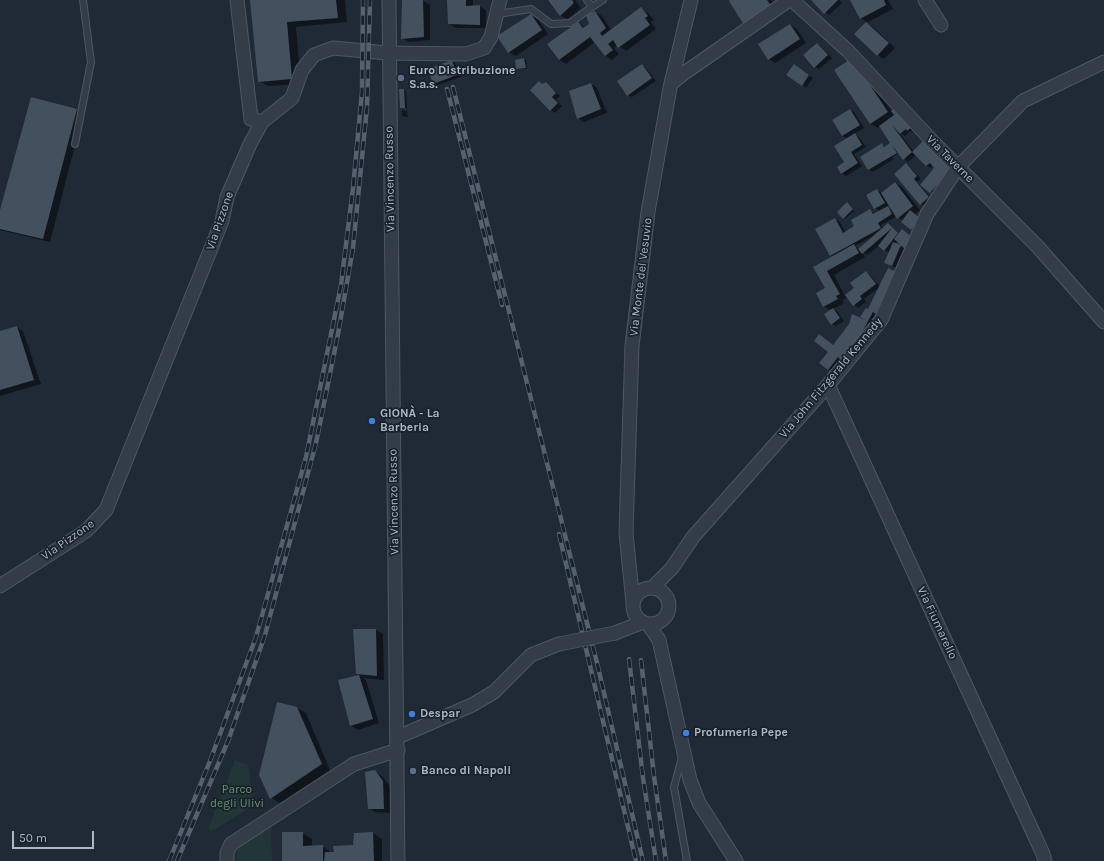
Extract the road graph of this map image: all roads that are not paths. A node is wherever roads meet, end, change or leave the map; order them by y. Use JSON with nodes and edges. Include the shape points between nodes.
{"nodes":[{"id":1,"x":83,"y":0,"type":"edge"},
{"id":2,"x":237,"y":0,"type":"edge"},
{"id":3,"x":389,"y":0,"type":"edge"},
{"id":4,"x":500,"y":0,"type":"edge"},
{"id":5,"x":587,"y":0,"type":"edge"},
{"id":6,"x":603,"y":0,"type":"edge"},
{"id":7,"x":790,"y":0,"type":"edge"},
{"id":8,"x":925,"y":0,"type":"edge"},
{"id":9,"x":688,"y":1,"type":"edge"},
{"id":10,"x":592,"y":7,"type":"junction"},
{"id":11,"x":497,"y":14,"type":"junction"},
{"id":12,"x":940,"y":25,"type":"dead end"},
{"id":13,"x":388,"y":53,"type":"junction"},
{"id":14,"x":1104,"y":62,"type":"edge"},
{"id":15,"x":671,"y":84,"type":"junction"},
{"id":16,"x":262,"y":122,"type":"junction"},
{"id":17,"x":75,"y":144,"type":"dead end"},
{"id":18,"x":958,"y":167,"type":"junction"},
{"id":19,"x":1104,"y":322,"type":"edge"},
{"id":20,"x":828,"y":385,"type":"junction"},
{"id":21,"x":629,"y":558,"type":"junction"},
{"id":22,"x":672,"y":568,"type":"junction"},
{"id":23,"x":0,"y":586,"type":"edge"},
{"id":24,"x":650,"y":588,"type":"junction"},
{"id":25,"x":669,"y":601,"type":"junction"},
{"id":26,"x":633,"y":605,"type":"junction"},
{"id":27,"x":664,"y":618,"type":"junction"},
{"id":28,"x":645,"y":623,"type":"junction"},
{"id":29,"x":618,"y":631,"type":"junction"},
{"id":30,"x":659,"y":640,"type":"junction"},
{"id":31,"x":398,"y":744,"type":"junction"},
{"id":32,"x":683,"y":752,"type":"junction"},
{"id":33,"x":227,"y":861,"type":"edge"},
{"id":34,"x":398,"y":861,"type":"edge"},
{"id":35,"x":687,"y":861,"type":"edge"},
{"id":36,"x":736,"y":861,"type":"edge"},
{"id":37,"x":1045,"y":861,"type":"edge"}],
"edges":[{"from":1,"to":17,"type":"lane","via":[[92,62]]},
{"from":2,"to":16,"type":"street","via":[[251,119]]},
{"from":3,"to":13,"type":"street","name":"Via Vincenzo Russo"},
{"from":4,"to":11,"type":"street","name":"Via Pizzone"},
{"from":5,"to":10,"type":"lane"},
{"from":6,"to":10,"type":"lane"},
{"from":7,"to":15,"type":"street"},
{"from":7,"to":18,"type":"street","name":"Via Taverne","via":[[848,51]]},
{"from":8,"to":12,"type":"street"},
{"from":9,"to":15,"type":"street","name":"Via Monte del Vesuvio"},
{"from":10,"to":11,"type":"lane","via":[[570,23],[550,24],[531,9]]},
{"from":11,"to":13,"type":"street","name":"Via Pizzone","via":[[491,37],[484,48],[466,54]]},
{"from":13,"to":16,"type":"street","name":"Via Pizzone","via":[[333,48],[314,56],[302,70],[292,98]]},
{"from":13,"to":31,"type":"street","name":"Via Vincenzo Russo"},
{"from":14,"to":18,"type":"street","name":"Via John Fitzgerald Kennedy","via":[[1023,101]]},
{"from":15,"to":21,"type":"street","name":"Via Monte del Vesuvio","via":[[647,220],[632,346],[626,533]]},
{"from":16,"to":23,"type":"street","name":"Via Pizzone","via":[[227,197],[222,221],[106,510],[86,531]]},
{"from":18,"to":19,"type":"street","name":"Via Taverne","via":[[1038,247]]},
{"from":18,"to":20,"type":"street","name":"Via John Fitzgerald Kennedy","via":[[927,214],[881,320]]},
{"from":20,"to":22,"type":"street","name":"Via John Fitzgerald Kennedy","via":[[692,537]]},
{"from":20,"to":37,"type":"street","name":"Via Fiumarello"},
{"from":21,"to":24,"type":"street","name":"Via Monte del Vesuvio"},
{"from":21,"to":26,"type":"street","name":"Via Monte del Vesuvio"},
{"from":22,"to":24,"type":"street","name":"Via John Fitzgerald Kennedy"},
{"from":22,"to":25,"type":"street","name":"Via John Fitzgerald Kennedy"},
{"from":24,"to":25,"type":"street","name":"Via Monte del Vesuvio","via":[[662,591]]},
{"from":24,"to":26,"type":"street","via":[[638,593]]},
{"from":25,"to":27,"type":"street","via":[[668,613]]},
{"from":26,"to":28,"type":"street","via":[[634,614]]},
{"from":26,"to":29,"type":"street"},
{"from":27,"to":28,"type":"street","via":[[660,622]]},
{"from":27,"to":30,"type":"street"},
{"from":28,"to":29,"type":"street"},
{"from":28,"to":30,"type":"street"},
{"from":29,"to":31,"type":"street","bridge":true,"via":[[559,644],[531,655],[494,692]]},
{"from":30,"to":32,"type":"street","via":[[675,705]]},
{"from":31,"to":33,"type":"street","via":[[354,764],[231,844]]},
{"from":31,"to":34,"type":"street","name":"Via Vincenzo Russo"},
{"from":32,"to":35,"type":"lane","via":[[674,787]]},
{"from":32,"to":36,"type":"street","via":[[699,803]]}]}
